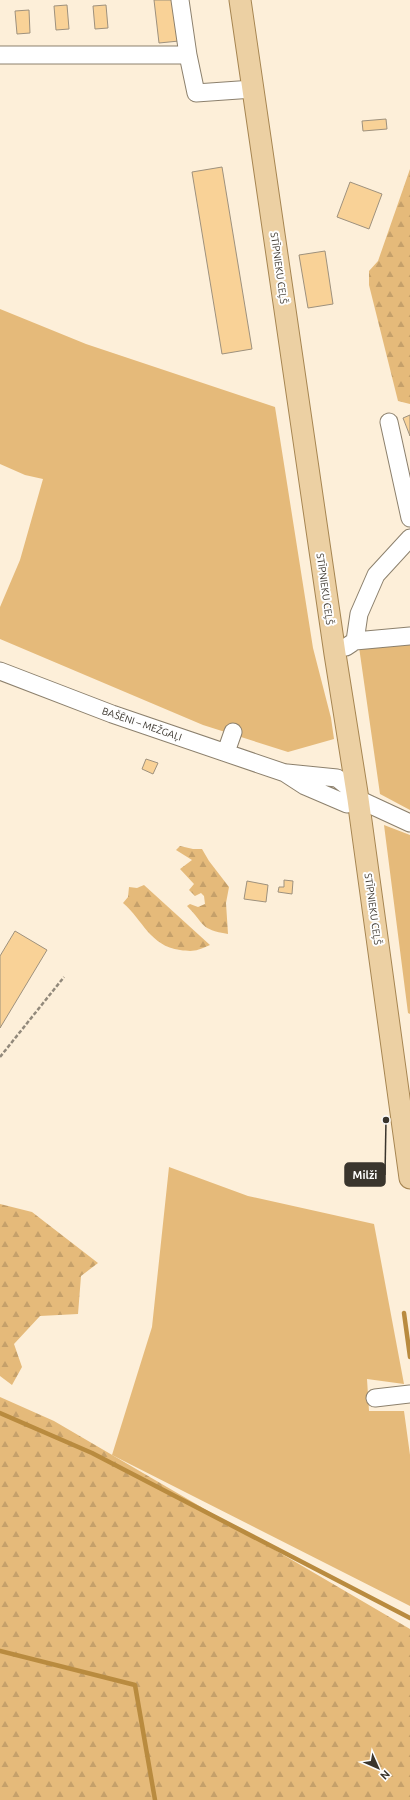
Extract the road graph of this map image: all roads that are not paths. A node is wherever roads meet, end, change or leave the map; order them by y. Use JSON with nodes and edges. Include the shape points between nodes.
{"nodes":[{"id":1,"x":180,"y":0,"type":"edge"},
{"id":2,"x":240,"y":0,"type":"edge"},
{"id":3,"x":0,"y":55,"type":"edge"},
{"id":4,"x":188,"y":55,"type":"junction"},
{"id":5,"x":253,"y":89,"type":"junction"},
{"id":6,"x":389,"y":422,"type":"dead end"},
{"id":7,"x":410,"y":518,"type":"edge"},
{"id":8,"x":410,"y":538,"type":"edge"},
{"id":9,"x":410,"y":636,"type":"edge"},
{"id":10,"x":355,"y":641,"type":"junction"},
{"id":11,"x":335,"y":654,"type":"junction"},
{"id":12,"x":0,"y":671,"type":"edge"},
{"id":13,"x":233,"y":732,"type":"dead end"},
{"id":14,"x":226,"y":752,"type":"junction"},
{"id":15,"x":358,"y":799,"type":"junction"},
{"id":16,"x":410,"y":823,"type":"edge"},
{"id":17,"x":410,"y":1178,"type":"edge"},
{"id":18,"x":410,"y":1394,"type":"edge"},
{"id":19,"x":374,"y":1398,"type":"dead end"}],
"edges":[{"from":1,"to":4,"type":"street"},
{"from":2,"to":5,"type":"main road","name":"STĪPNIEKU CEĻŠ"},
{"from":3,"to":4,"type":"street"},
{"from":4,"to":5,"type":"street","via":[[196,94]]},
{"from":5,"to":11,"type":"main road","name":"STĪPNIEKU CEĻŠ"},
{"from":6,"to":7,"type":"street"},
{"from":8,"to":10,"type":"street","via":[[376,575],[359,614]]},
{"from":9,"to":10,"type":"street"},
{"from":10,"to":11,"type":"street"},
{"from":11,"to":15,"type":"main road","name":"STĪPNIEKU CEĻŠ"},
{"from":12,"to":14,"type":"street","name":"BAŠĒNI – MEŽGAĻI","via":[[112,714]]},
{"from":13,"to":14,"type":"street"},
{"from":14,"to":15,"type":"street","name":"BAŠĒNI – MEŽGAĻI","via":[[285,773],[305,786],[347,804]]},
{"from":15,"to":16,"type":"street"},
{"from":15,"to":17,"type":"main road","name":"STĪPNIEKU CEĻŠ"},
{"from":18,"to":19,"type":"street"}]}
